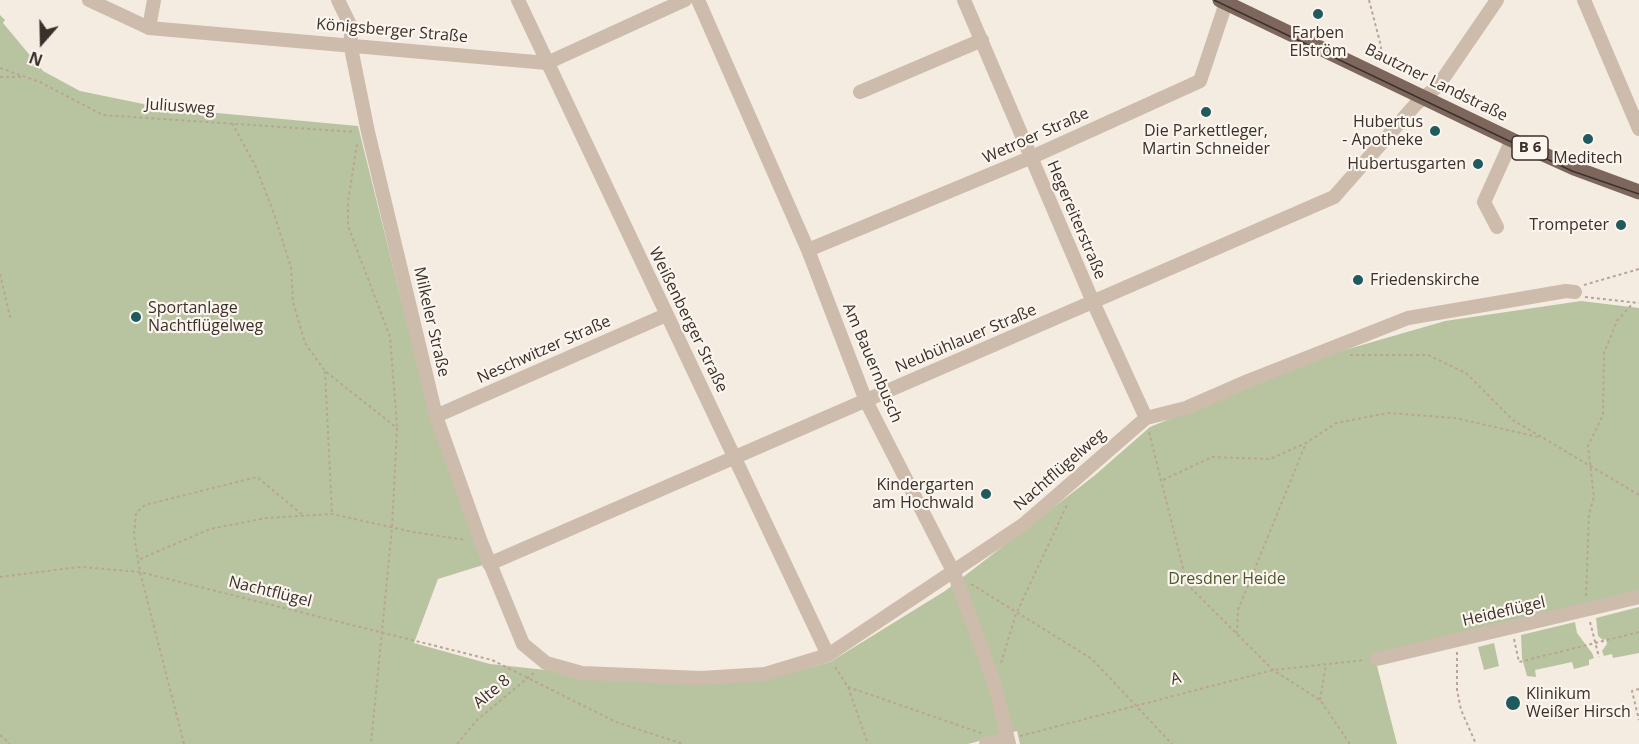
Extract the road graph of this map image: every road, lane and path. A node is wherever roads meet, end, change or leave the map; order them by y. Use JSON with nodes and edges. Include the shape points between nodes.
{"nodes":[{"id":1,"x":89,"y":0,"type":"edge"},
{"id":2,"x":154,"y":0,"type":"edge"},
{"id":3,"x":339,"y":0,"type":"edge"},
{"id":4,"x":518,"y":0,"type":"edge"},
{"id":5,"x":685,"y":0,"type":"edge"},
{"id":6,"x":698,"y":0,"type":"edge"},
{"id":7,"x":964,"y":0,"type":"edge"},
{"id":8,"x":1369,"y":0,"type":"edge"},
{"id":9,"x":1584,"y":0,"type":"edge"},
{"id":10,"x":1223,"y":1,"type":"edge"},
{"id":11,"x":1495,"y":1,"type":"edge"},
{"id":12,"x":149,"y":28,"type":"junction"},
{"id":13,"x":982,"y":40,"type":"junction"},
{"id":14,"x":350,"y":43,"type":"junction"},
{"id":15,"x":1380,"y":61,"type":"dead end"},
{"id":16,"x":547,"y":63,"type":"junction"},
{"id":17,"x":0,"y":68,"type":"edge"},
{"id":18,"x":0,"y":77,"type":"edge"},
{"id":19,"x":28,"y":77,"type":"junction"},
{"id":20,"x":860,"y":92,"type":"dead end"},
{"id":21,"x":1424,"y":97,"type":"junction"},
{"id":22,"x":232,"y":123,"type":"junction"},
{"id":23,"x":1639,"y":129,"type":"edge"},
{"id":24,"x":363,"y":132,"type":"junction"},
{"id":25,"x":1512,"y":140,"type":"junction"},
{"id":26,"x":1032,"y":157,"type":"junction"},
{"id":27,"x":1639,"y":192,"type":"edge"},
{"id":28,"x":1497,"y":227,"type":"dead end"},
{"id":29,"x":808,"y":250,"type":"junction"},
{"id":30,"x":1639,"y":269,"type":"edge"},
{"id":31,"x":0,"y":274,"type":"edge"},
{"id":32,"x":1575,"y":292,"type":"junction"},
{"id":33,"x":1093,"y":302,"type":"junction"},
{"id":34,"x":1634,"y":302,"type":"junction"},
{"id":35,"x":1639,"y":303,"type":"edge"},
{"id":36,"x":666,"y":315,"type":"junction"},
{"id":37,"x":11,"y":321,"type":"dead end"},
{"id":38,"x":1342,"y":355,"type":"dead end"},
{"id":39,"x":325,"y":371,"type":"junction"},
{"id":40,"x":866,"y":400,"type":"junction"},
{"id":41,"x":436,"y":416,"type":"junction"},
{"id":42,"x":1146,"y":418,"type":"junction"},
{"id":43,"x":397,"y":428,"type":"junction"},
{"id":44,"x":1539,"y":437,"type":"junction"},
{"id":45,"x":1306,"y":443,"type":"junction"},
{"id":46,"x":737,"y":458,"type":"junction"},
{"id":47,"x":1591,"y":466,"type":"junction"},
{"id":48,"x":1163,"y":480,"type":"junction"},
{"id":49,"x":1639,"y":495,"type":"edge"},
{"id":50,"x":1068,"y":501,"type":"dead end"},
{"id":51,"x":332,"y":514,"type":"junction"},
{"id":52,"x":304,"y":516,"type":"junction"},
{"id":53,"x":392,"y":528,"type":"junction"},
{"id":54,"x":481,"y":542,"type":"junction"},
{"id":55,"x":139,"y":560,"type":"junction"},
{"id":56,"x":489,"y":564,"type":"junction"},
{"id":57,"x":140,"y":572,"type":"junction"},
{"id":58,"x":954,"y":573,"type":"junction"},
{"id":59,"x":0,"y":577,"type":"edge"},
{"id":60,"x":1639,"y":597,"type":"edge"},
{"id":61,"x":1589,"y":609,"type":"junction"},
{"id":62,"x":1016,"y":614,"type":"junction"},
{"id":63,"x":1511,"y":627,"type":"junction"},
{"id":64,"x":1639,"y":632,"type":"edge"},
{"id":65,"x":383,"y":633,"type":"junction"},
{"id":66,"x":1237,"y":634,"type":"junction"},
{"id":67,"x":523,"y":644,"type":"joint"},
{"id":68,"x":1596,"y":644,"type":"junction"},
{"id":69,"x":1457,"y":649,"type":"dead end"},
{"id":70,"x":828,"y":655,"type":"junction"},
{"id":71,"x":1599,"y":657,"type":"dead end"},
{"id":72,"x":1377,"y":659,"type":"joint"},
{"id":73,"x":546,"y":663,"type":"junction"},
{"id":74,"x":1326,"y":664,"type":"junction"},
{"id":75,"x":1273,"y":670,"type":"junction"},
{"id":76,"x":528,"y":677,"type":"junction"},
{"id":77,"x":995,"y":685,"type":"junction"},
{"id":78,"x":848,"y":687,"type":"junction"},
{"id":79,"x":1639,"y":688,"type":"edge"},
{"id":80,"x":1632,"y":691,"type":"junction"},
{"id":81,"x":1626,"y":692,"type":"dead end"},
{"id":82,"x":1320,"y":700,"type":"junction"},
{"id":83,"x":1138,"y":706,"type":"junction"},
{"id":84,"x":1639,"y":720,"type":"edge"},
{"id":85,"x":0,"y":735,"type":"edge"},
{"id":86,"x":1001,"y":742,"type":"edge"},
{"id":87,"x":10,"y":744,"type":"edge"},
{"id":88,"x":184,"y":744,"type":"edge"},
{"id":89,"x":371,"y":744,"type":"edge"},
{"id":90,"x":457,"y":744,"type":"edge"},
{"id":91,"x":683,"y":744,"type":"edge"},
{"id":92,"x":868,"y":744,"type":"edge"},
{"id":93,"x":1172,"y":744,"type":"edge"},
{"id":94,"x":1350,"y":744,"type":"edge"},
{"id":95,"x":1476,"y":744,"type":"edge"}],
"edges":[{"from":1,"to":12,"type":"street","name":"Königsberger Straße"},
{"from":2,"to":12,"type":"street"},
{"from":3,"to":14,"type":"street","name":"Milkeler Straße","via":[[352,29]]},
{"from":4,"to":16,"type":"street","name":"Weißenberger Straße"},
{"from":5,"to":16,"type":"street"},
{"from":6,"to":29,"type":"street","name":"Am Bauernbusch"},
{"from":7,"to":13,"type":"street","name":"Hegereiterstraße"},
{"from":8,"to":15,"type":"path","via":[[1381,46]]},
{"from":9,"to":23,"type":"street"},
{"from":10,"to":21,"type":"main road","name":"Bautzner Landstraße","number":"B 6"},
{"from":10,"to":26,"type":"street","name":"Wetroer Straße","via":[[1200,81]]},
{"from":11,"to":21,"type":"street","name":"Neubühlauer Straße","via":[[1438,86]]},
{"from":12,"to":14,"type":"street","name":"Königsberger Straße"},
{"from":13,"to":20,"type":"street"},
{"from":13,"to":26,"type":"street","name":"Hegereiterstraße"},
{"from":14,"to":16,"type":"street","name":"Königsberger Straße"},
{"from":14,"to":24,"type":"street","name":"Milkeler Straße"},
{"from":16,"to":36,"type":"street","name":"Weißenberger Straße"},
{"from":17,"to":19,"type":"path","name":"Juliusweg"},
{"from":18,"to":19,"type":"path"},
{"from":19,"to":22,"type":"path","name":"Juliusweg","via":[[103,115]]},
{"from":21,"to":25,"type":"main road","name":"Bautzner Landstraße","number":"B 6"},
{"from":21,"to":33,"type":"street","name":"Neubühlauer Straße","via":[[1334,197]]},
{"from":22,"to":24,"type":"path","name":"Juliusweg"},
{"from":22,"to":39,"type":"path","via":[[272,208],[291,267],[293,302],[305,343]]},
{"from":24,"to":41,"type":"street","name":"Milkeler Straße"},
{"from":24,"to":43,"type":"path","via":[[348,202],[348,226],[390,337]]},
{"from":25,"to":27,"type":"main road","name":"Bautzner Landstraße","number":"B 6"},
{"from":25,"to":28,"type":"street","via":[[1484,202]]},
{"from":26,"to":29,"type":"street","name":"Wetroer Straße"},
{"from":26,"to":33,"type":"street","name":"Hegereiterstraße"},
{"from":29,"to":40,"type":"street","name":"Am Bauernbusch"},
{"from":30,"to":32,"type":"path","via":[[1581,286]]},
{"from":31,"to":37,"type":"path"},
{"from":32,"to":34,"type":"path","via":[[1583,297]]},
{"from":32,"to":42,"type":"street","name":"Nachtflügelweg","via":[[1408,318],[1186,408]]},
{"from":33,"to":40,"type":"street","name":"Neubühlauer Straße"},
{"from":33,"to":42,"type":"street","name":"Hegereiterstraße"},
{"from":34,"to":35,"type":"path"},
{"from":34,"to":47,"type":"path","via":[[1617,321],[1604,353],[1603,415],[1588,446]]},
{"from":36,"to":41,"type":"street","name":"Neschwitzer Straße"},
{"from":36,"to":46,"type":"street","name":"Weißenberger Straße"},
{"from":38,"to":44,"type":"path","via":[[1428,355],[1466,373],[1513,420]]},
{"from":39,"to":43,"type":"path"},
{"from":39,"to":51,"type":"path"},
{"from":40,"to":46,"type":"street","name":"Neubühlauer Straße"},
{"from":40,"to":58,"type":"street","name":"Am Bauernbusch"},
{"from":41,"to":54,"type":"street","name":"Milkeler Straße"},
{"from":42,"to":48,"type":"path"},
{"from":42,"to":58,"type":"street","name":"Nachtflügelweg","via":[[1024,524]]},
{"from":43,"to":53,"type":"path"},
{"from":44,"to":45,"type":"path","via":[[1455,418],[1388,413],[1336,423]]},
{"from":44,"to":47,"type":"path"},
{"from":45,"to":48,"type":"path","via":[[1270,459],[1212,457]]},
{"from":45,"to":66,"type":"path","via":[[1238,610]]},
{"from":46,"to":56,"type":"street","name":"Neubühlauer Straße"},
{"from":46,"to":70,"type":"street","name":"Weißenberger Straße"},
{"from":47,"to":49,"type":"path"},
{"from":47,"to":61,"type":"path","via":[[1594,497],[1589,514],[1585,594]]},
{"from":48,"to":66,"type":"path","via":[[1187,584]]},
{"from":50,"to":62,"type":"path"},
{"from":51,"to":52,"type":"path"},
{"from":51,"to":53,"type":"path"},
{"from":52,"to":55,"type":"path","via":[[266,518],[210,529]]},
{"from":52,"to":55,"type":"path","via":[[257,477],[145,505],[136,513],[134,535]]},
{"from":53,"to":54,"type":"path"},
{"from":53,"to":65,"type":"path"},
{"from":54,"to":56,"type":"street","name":"Milkeler Straße"},
{"from":55,"to":57,"type":"path"},
{"from":56,"to":67,"type":"street","name":"Milkeler Straße"},
{"from":57,"to":59,"type":"path","name":"Nachtflügel","via":[[79,567]]},
{"from":57,"to":65,"type":"path","name":"Nachtflügel"},
{"from":57,"to":88,"type":"path"},
{"from":58,"to":62,"type":"path"},
{"from":58,"to":70,"type":"street","name":"Nachtflügelweg"},
{"from":58,"to":77,"type":"street","name":"Am Bauernbusch"},
{"from":60,"to":61,"type":"street","name":"Heideflügel"},
{"from":61,"to":63,"type":"street","name":"Heideflügel"},
{"from":61,"to":68,"type":"path"},
{"from":62,"to":77,"type":"path"},
{"from":62,"to":83,"type":"path","via":[[1092,659]]},
{"from":63,"to":68,"type":"path","via":[[1519,662]]},
{"from":63,"to":72,"type":"street","name":"Heideflügel"},
{"from":64,"to":68,"type":"path"},
{"from":65,"to":76,"type":"path","name":"Nachtflügel","via":[[492,660]]},
{"from":65,"to":89,"type":"path"},
{"from":66,"to":75,"type":"path"},
{"from":67,"to":73,"type":"street","name":"Nachtflügelweg"},
{"from":68,"to":71,"type":"path"},
{"from":69,"to":95,"type":"path","via":[[1461,710]]},
{"from":70,"to":73,"type":"street","name":"Nachtflügelweg","via":[[765,674],[701,678],[582,672]]},
{"from":70,"to":78,"type":"path"},
{"from":72,"to":74,"type":"path","name":"A"},
{"from":73,"to":76,"type":"path","name":"Alte 8"},
{"from":74,"to":75,"type":"path","name":"A"},
{"from":74,"to":82,"type":"path"},
{"from":75,"to":82,"type":"path"},
{"from":75,"to":83,"type":"path","name":"A"},
{"from":76,"to":90,"type":"path","name":"Alte 8","via":[[477,720]]},
{"from":76,"to":91,"type":"path","name":"Nachtflügel","via":[[616,722]]},
{"from":77,"to":86,"type":"street","name":"Am Bauernbusch"},
{"from":78,"to":86,"type":"path","via":[[960,724]]},
{"from":78,"to":92,"type":"path"},
{"from":79,"to":80,"type":"path"},
{"from":80,"to":81,"type":"path"},
{"from":80,"to":84,"type":"path"},
{"from":82,"to":94,"type":"path"},
{"from":83,"to":86,"type":"path","name":"A"},
{"from":83,"to":93,"type":"path"},
{"from":85,"to":87,"type":"path"}]}
